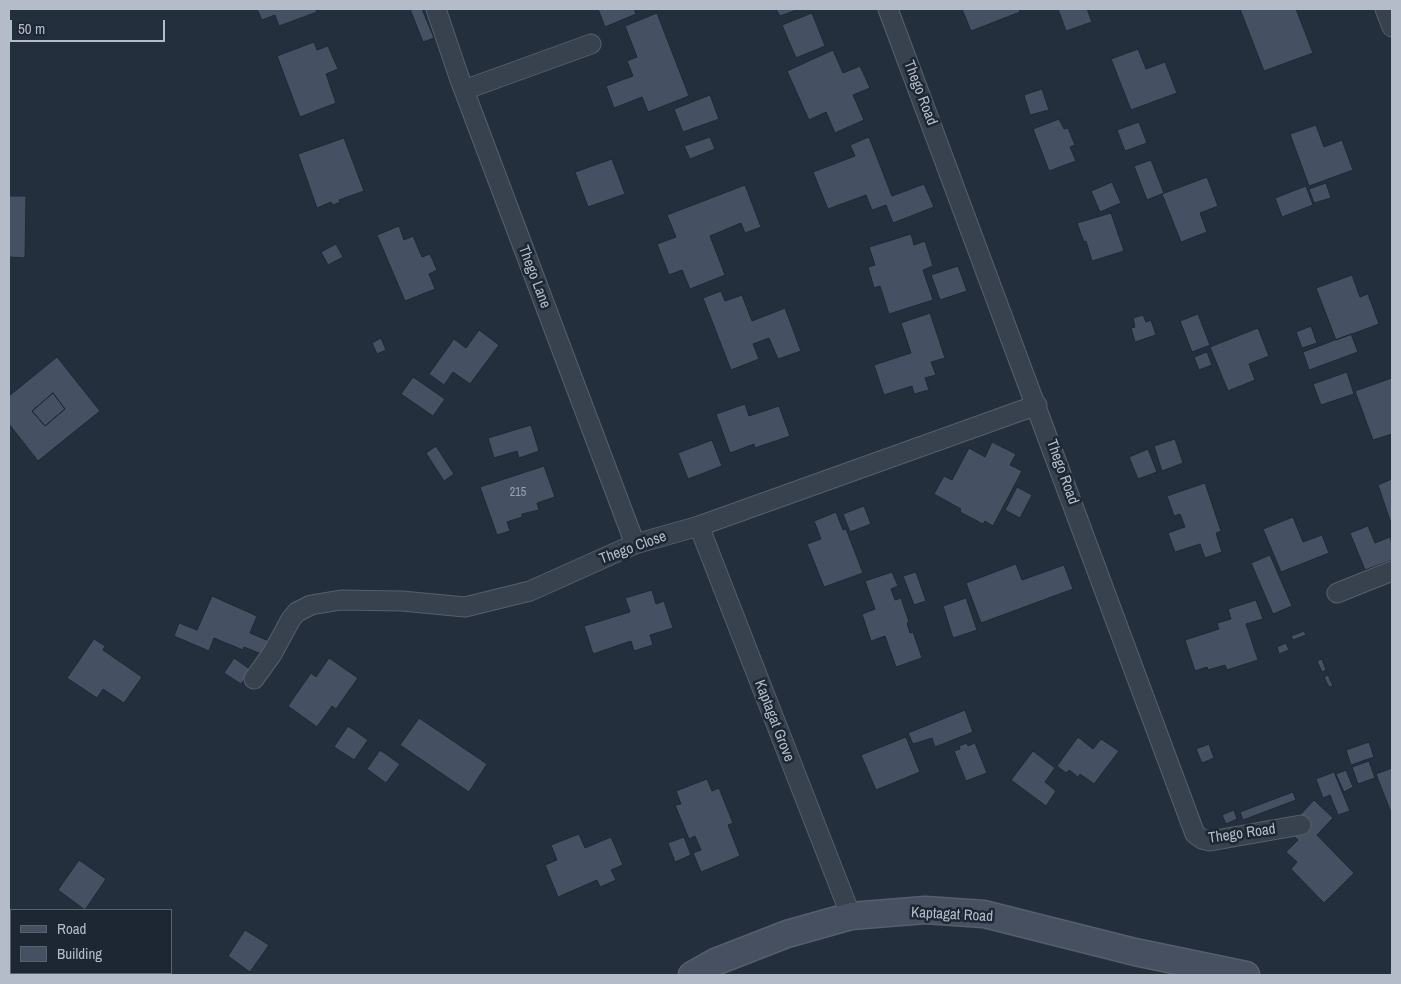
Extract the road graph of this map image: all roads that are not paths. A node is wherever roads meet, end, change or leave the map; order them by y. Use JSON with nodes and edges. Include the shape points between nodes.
{"nodes":[{"id":1,"x":436,"y":9,"type":"edge"},
{"id":2,"x":888,"y":9,"type":"edge"},
{"id":3,"x":1386,"y":9,"type":"edge"},
{"id":4,"x":1392,"y":27,"type":"edge"},
{"id":5,"x":591,"y":44,"type":"dead end"},
{"id":6,"x":464,"y":90,"type":"junction"},
{"id":7,"x":1037,"y":405,"type":"junction"},
{"id":8,"x":699,"y":526,"type":"junction"},
{"id":9,"x":635,"y":544,"type":"junction"},
{"id":10,"x":1392,"y":571,"type":"edge"},
{"id":11,"x":1337,"y":593,"type":"dead end"},
{"id":12,"x":254,"y":679,"type":"dead end"},
{"id":13,"x":1301,"y":825,"type":"dead end"},
{"id":14,"x":851,"y":916,"type":"junction"},
{"id":15,"x":692,"y":975,"type":"edge"},
{"id":16,"x":1246,"y":975,"type":"edge"}],
"edges":[{"from":1,"to":6,"type":"street","name":"Thego Lane"},
{"from":2,"to":7,"type":"street","name":"Thego Road"},
{"from":3,"to":4,"type":"street"},
{"from":5,"to":6,"type":"street"},
{"from":6,"to":9,"type":"street","name":"Thego Lane"},
{"from":7,"to":8,"type":"street","name":"Thego Close"},
{"from":7,"to":13,"type":"street","name":"Thego Road","via":[[1195,834],[1210,841]]},
{"from":8,"to":9,"type":"street","name":"Thego Close"},
{"from":8,"to":14,"type":"street","name":"Kaptagat Grove"},
{"from":9,"to":12,"type":"street","name":"Thego Close","via":[[530,591],[465,607],[341,600],[311,605],[291,619]]},
{"from":10,"to":11,"type":"street"},
{"from":14,"to":15,"type":"main road","name":"Kaptagat Road","via":[[787,934],[715,962]]},
{"from":14,"to":16,"type":"main road","name":"Kaptagat Road","via":[[925,910],[984,914],[1135,952]]}]}
